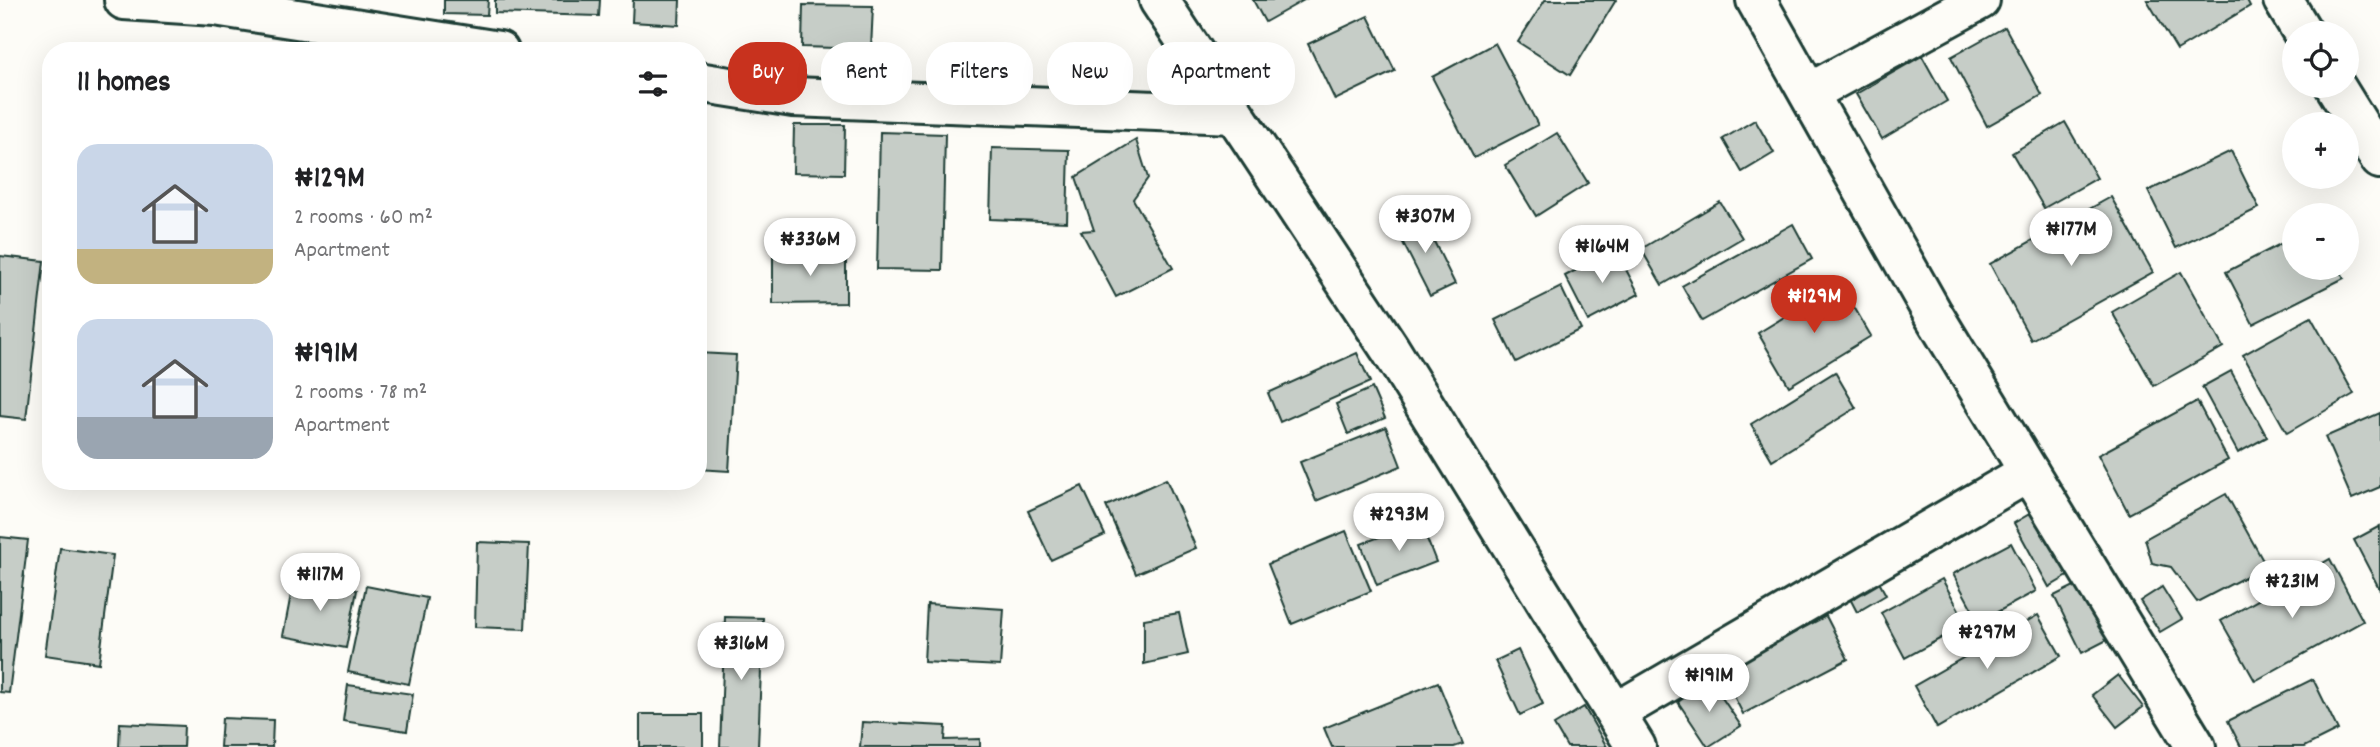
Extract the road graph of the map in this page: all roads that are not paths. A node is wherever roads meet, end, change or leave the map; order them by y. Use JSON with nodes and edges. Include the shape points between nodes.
{"nodes":[{"id":1,"x":124,"y":0,"type":"edge"},
{"id":2,"x":1159,"y":0,"type":"edge"},
{"id":3,"x":1756,"y":0,"type":"edge"},
{"id":4,"x":1980,"y":0,"type":"edge"},
{"id":5,"x":2283,"y":0,"type":"edge"},
{"id":6,"x":2296,"y":21,"type":"edge"},
{"id":7,"x":442,"y":42,"type":"edge"},
{"id":8,"x":707,"y":83,"type":"edge"},
{"id":9,"x":1809,"y":93,"type":"junction"},
{"id":10,"x":2343,"y":98,"type":"edge"},
{"id":11,"x":1234,"y":114,"type":"junction"},
{"id":12,"x":2380,"y":159,"type":"edge"},
{"id":13,"x":2029,"y":472,"type":"junction"},
{"id":14,"x":1615,"y":713,"type":"junction"},
{"id":15,"x":1636,"y":747,"type":"edge"},
{"id":16,"x":2196,"y":747,"type":"edge"}],
"edges":[{"from":1,"to":7,"type":"street","via":[[215,6]]},
{"from":2,"to":11,"type":"street"},
{"from":3,"to":9,"type":"street"},
{"from":4,"to":9,"type":"street"},
{"from":5,"to":6,"type":"street"},
{"from":8,"to":11,"type":"street","via":[[793,97]]},
{"from":9,"to":13,"type":"street","via":[[1933,314]]},
{"from":10,"to":12,"type":"street"},
{"from":11,"to":14,"type":"street","via":[[1390,349]]},
{"from":13,"to":14,"type":"street"},
{"from":13,"to":16,"type":"street"},
{"from":14,"to":15,"type":"street"}]}
